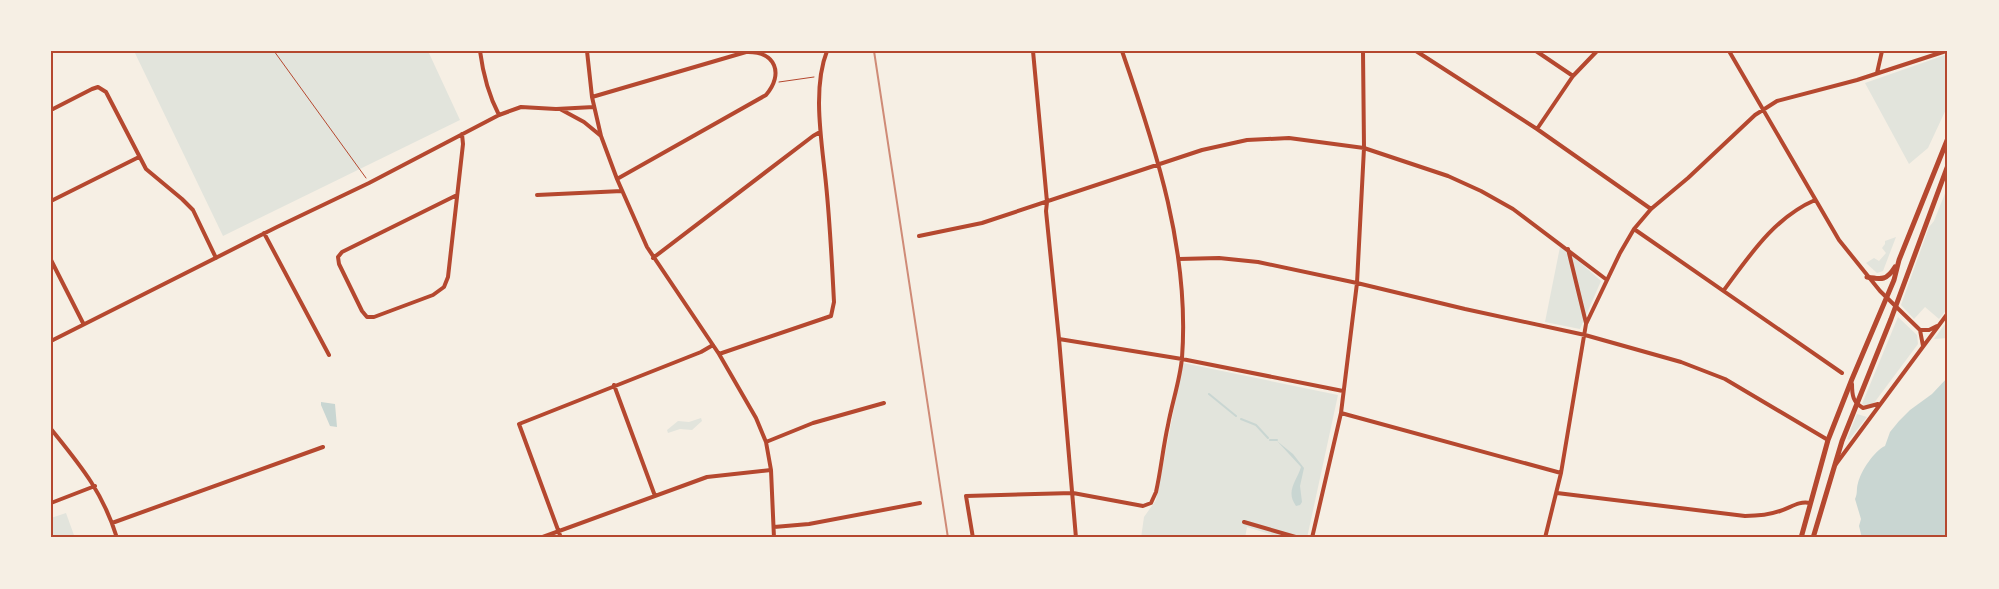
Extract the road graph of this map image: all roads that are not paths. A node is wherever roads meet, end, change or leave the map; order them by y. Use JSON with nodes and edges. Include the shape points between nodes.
{"nodes":[{"id":1,"x":480,"y":51,"type":"edge"},
{"id":2,"x":587,"y":51,"type":"edge"},
{"id":3,"x":826,"y":51,"type":"edge"},
{"id":4,"x":1033,"y":51,"type":"edge"},
{"id":5,"x":1122,"y":51,"type":"edge"},
{"id":6,"x":1363,"y":51,"type":"edge"},
{"id":7,"x":1416,"y":51,"type":"edge"},
{"id":8,"x":1536,"y":51,"type":"edge"},
{"id":9,"x":1597,"y":51,"type":"edge"},
{"id":10,"x":1729,"y":51,"type":"edge"},
{"id":11,"x":1882,"y":51,"type":"edge"},
{"id":12,"x":1946,"y":51,"type":"edge"},
{"id":13,"x":1877,"y":73,"type":"junction"},
{"id":14,"x":1573,"y":76,"type":"junction"},
{"id":15,"x":592,"y":97,"type":"junction"},
{"id":16,"x":594,"y":107,"type":"junction"},
{"id":17,"x":560,"y":109,"type":"junction"},
{"id":18,"x":51,"y":110,"type":"edge"},
{"id":19,"x":1763,"y":110,"type":"junction"},
{"id":20,"x":499,"y":115,"type":"junction"},
{"id":21,"x":1537,"y":129,"type":"junction"},
{"id":22,"x":820,"y":132,"type":"junction"},
{"id":23,"x":462,"y":134,"type":"junction"},
{"id":24,"x":602,"y":136,"type":"junction"},
{"id":25,"x":1948,"y":138,"type":"edge"},
{"id":26,"x":1364,"y":148,"type":"junction"},
{"id":27,"x":139,"y":157,"type":"junction"},
{"id":28,"x":1159,"y":165,"type":"junction"},
{"id":29,"x":1948,"y":165,"type":"edge"},
{"id":30,"x":617,"y":179,"type":"junction"},
{"id":31,"x":622,"y":191,"type":"junction"},
{"id":32,"x":457,"y":195,"type":"junction"},
{"id":33,"x":537,"y":195,"type":"dead end"},
{"id":34,"x":1815,"y":200,"type":"junction"},
{"id":35,"x":51,"y":201,"type":"edge"},
{"id":36,"x":1047,"y":202,"type":"junction"},
{"id":37,"x":1651,"y":209,"type":"junction"},
{"id":38,"x":1634,"y":229,"type":"junction"},
{"id":39,"x":264,"y":233,"type":"junction"},
{"id":40,"x":919,"y":236,"type":"dead end"},
{"id":41,"x":1568,"y":249,"type":"junction"},
{"id":42,"x":216,"y":258,"type":"junction"},
{"id":43,"x":654,"y":258,"type":"junction"},
{"id":44,"x":1179,"y":259,"type":"junction"},
{"id":45,"x":51,"y":260,"type":"edge"},
{"id":46,"x":1899,"y":260,"type":"junction"},
{"id":47,"x":1867,"y":277,"type":"junction"},
{"id":48,"x":1608,"y":280,"type":"junction"},
{"id":49,"x":1357,"y":283,"type":"junction"},
{"id":50,"x":1724,"y":290,"type":"junction"},
{"id":51,"x":1886,"y":298,"type":"junction"},
{"id":52,"x":1895,"y":306,"type":"junction"},
{"id":53,"x":1948,"y":313,"type":"edge"},
{"id":54,"x":83,"y":324,"type":"junction"},
{"id":55,"x":1586,"y":324,"type":"junction"},
{"id":56,"x":1939,"y":325,"type":"junction"},
{"id":57,"x":1920,"y":330,"type":"junction"},
{"id":58,"x":1585,"y":335,"type":"junction"},
{"id":59,"x":1059,"y":339,"type":"junction"},
{"id":60,"x":51,"y":341,"type":"edge"},
{"id":61,"x":713,"y":344,"type":"junction"},
{"id":62,"x":1923,"y":346,"type":"junction"},
{"id":63,"x":719,"y":354,"type":"junction"},
{"id":64,"x":329,"y":355,"type":"dead end"},
{"id":65,"x":1182,"y":359,"type":"junction"},
{"id":66,"x":1842,"y":373,"type":"dead end"},
{"id":67,"x":1852,"y":379,"type":"junction"},
{"id":68,"x":614,"y":386,"type":"junction"},
{"id":69,"x":1343,"y":391,"type":"junction"},
{"id":70,"x":884,"y":403,"type":"dead end"},
{"id":71,"x":1856,"y":404,"type":"junction"},
{"id":72,"x":1880,"y":404,"type":"junction"},
{"id":73,"x":1341,"y":413,"type":"junction"},
{"id":74,"x":51,"y":429,"type":"edge"},
{"id":75,"x":1828,"y":440,"type":"junction"},
{"id":76,"x":766,"y":442,"type":"junction"},
{"id":77,"x":323,"y":446,"type":"dead end"},
{"id":78,"x":1833,"y":469,"type":"junction"},
{"id":79,"x":771,"y":470,"type":"junction"},
{"id":80,"x":1561,"y":473,"type":"junction"},
{"id":81,"x":95,"y":486,"type":"junction"},
{"id":82,"x":1073,"y":493,"type":"junction"},
{"id":83,"x":1557,"y":493,"type":"junction"},
{"id":84,"x":655,"y":496,"type":"junction"},
{"id":85,"x":51,"y":503,"type":"edge"},
{"id":86,"x":920,"y":503,"type":"dead end"},
{"id":87,"x":1810,"y":503,"type":"junction"},
{"id":88,"x":1244,"y":522,"type":"dead end"},
{"id":89,"x":112,"y":523,"type":"junction"},
{"id":90,"x":774,"y":527,"type":"junction"},
{"id":91,"x":559,"y":531,"type":"junction"},
{"id":92,"x":117,"y":538,"type":"edge"},
{"id":93,"x":540,"y":538,"type":"edge"},
{"id":94,"x":561,"y":538,"type":"edge"},
{"id":95,"x":774,"y":538,"type":"edge"},
{"id":96,"x":973,"y":538,"type":"edge"},
{"id":97,"x":1076,"y":538,"type":"edge"},
{"id":98,"x":1299,"y":538,"type":"edge"},
{"id":99,"x":1312,"y":538,"type":"edge"},
{"id":100,"x":1545,"y":538,"type":"edge"},
{"id":101,"x":1801,"y":538,"type":"edge"},
{"id":102,"x":1813,"y":538,"type":"edge"}],
"edges":[{"from":1,"to":20,"type":"street","via":[[490,97]]},
{"from":2,"to":15,"type":"street"},
{"from":3,"to":22,"type":"street","via":[[820,77]]},
{"from":4,"to":36,"type":"street"},
{"from":5,"to":28,"type":"street"},
{"from":6,"to":26,"type":"street"},
{"from":7,"to":21,"type":"street"},
{"from":8,"to":14,"type":"street"},
{"from":9,"to":14,"type":"street"},
{"from":10,"to":19,"type":"street"},
{"from":11,"to":13,"type":"street"},
{"from":12,"to":13,"type":"street"},
{"from":13,"to":19,"type":"street","via":[[1777,101]]},
{"from":14,"to":21,"type":"street"},
{"from":15,"to":16,"type":"street"},
{"from":15,"to":30,"type":"street","via":[[746,52],[768,58],[775,69],[775,82],[766,95]]},
{"from":16,"to":17,"type":"street"},
{"from":16,"to":24,"type":"street"},
{"from":17,"to":20,"type":"street","via":[[522,107]]},
{"from":17,"to":24,"type":"street"},
{"from":18,"to":27,"type":"street","via":[[92,89],[102,89]]},
{"from":19,"to":34,"type":"street"},
{"from":19,"to":37,"type":"street"},
{"from":20,"to":23,"type":"street"},
{"from":21,"to":37,"type":"street"},
{"from":22,"to":43,"type":"street"},
{"from":22,"to":63,"type":"street","via":[[834,302],[831,316]]},
{"from":23,"to":32,"type":"street"},
{"from":23,"to":39,"type":"street"},
{"from":24,"to":30,"type":"street"},
{"from":25,"to":46,"type":"main road"},
{"from":26,"to":28,"type":"street","via":[[1289,138],[1248,140],[1202,150]]},
{"from":26,"to":41,"type":"street","via":[[1481,190]]},
{"from":26,"to":49,"type":"street"},
{"from":27,"to":35,"type":"street"},
{"from":27,"to":42,"type":"street","via":[[150,175],[193,210]]},
{"from":28,"to":36,"type":"street"},
{"from":28,"to":44,"type":"street"},
{"from":29,"to":52,"type":"main road"},
{"from":30,"to":31,"type":"street"},
{"from":31,"to":33,"type":"street"},
{"from":31,"to":43,"type":"street"},
{"from":32,"to":32,"type":"street","via":[[444,287],[433,295],[374,317],[367,316],[338,257],[342,252]]},
{"from":34,"to":47,"type":"street"},
{"from":34,"to":50,"type":"street","via":[[1785,218],[1761,240]]},
{"from":36,"to":40,"type":"street","via":[[982,223]]},
{"from":36,"to":59,"type":"street"},
{"from":37,"to":38,"type":"street"},
{"from":38,"to":48,"type":"street"},
{"from":38,"to":50,"type":"street"},
{"from":39,"to":42,"type":"street"},
{"from":39,"to":64,"type":"street"},
{"from":41,"to":48,"type":"street"},
{"from":41,"to":55,"type":"street"},
{"from":42,"to":54,"type":"street"},
{"from":43,"to":61,"type":"street"},
{"from":44,"to":49,"type":"street","via":[[1219,258],[1258,262]]},
{"from":44,"to":65,"type":"street"},
{"from":45,"to":54,"type":"street"},
{"from":46,"to":47,"type":"main road","via":[[1890,275],[1876,279]]},
{"from":46,"to":51,"type":"main road"},
{"from":47,"to":51,"type":"street"},
{"from":48,"to":55,"type":"street"},
{"from":49,"to":58,"type":"street"},
{"from":49,"to":69,"type":"street"},
{"from":50,"to":66,"type":"street"},
{"from":51,"to":52,"type":"street"},
{"from":51,"to":67,"type":"main road"},
{"from":52,"to":57,"type":"street"},
{"from":52,"to":71,"type":"main road"},
{"from":53,"to":56,"type":"street"},
{"from":54,"to":60,"type":"street"},
{"from":55,"to":58,"type":"street"},
{"from":56,"to":57,"type":"street"},
{"from":56,"to":62,"type":"street"},
{"from":57,"to":62,"type":"street"},
{"from":58,"to":75,"type":"street","via":[[1681,362],[1726,379]]},
{"from":58,"to":80,"type":"street"},
{"from":59,"to":65,"type":"street"},
{"from":59,"to":82,"type":"street"},
{"from":61,"to":63,"type":"street"},
{"from":61,"to":68,"type":"street","via":[[701,352]]},
{"from":62,"to":72,"type":"street"},
{"from":63,"to":76,"type":"street"},
{"from":65,"to":69,"type":"street"},
{"from":65,"to":82,"type":"street","via":[[1156,492],[1150,502],[1143,506]]},
{"from":67,"to":71,"type":"street","via":[[1852,396]]},
{"from":67,"to":75,"type":"main road"},
{"from":68,"to":84,"type":"street"},
{"from":68,"to":91,"type":"street","via":[[519,424]]},
{"from":69,"to":73,"type":"street"},
{"from":70,"to":76,"type":"street","via":[[813,423]]},
{"from":71,"to":72,"type":"street","via":[[1864,408]]},
{"from":71,"to":78,"type":"main road"},
{"from":72,"to":78,"type":"street"},
{"from":73,"to":80,"type":"street"},
{"from":73,"to":99,"type":"street"},
{"from":74,"to":81,"type":"street"},
{"from":75,"to":87,"type":"main road"},
{"from":76,"to":79,"type":"street"},
{"from":77,"to":89,"type":"street"},
{"from":78,"to":102,"type":"main road"},
{"from":79,"to":84,"type":"street","via":[[707,477]]},
{"from":79,"to":90,"type":"street"},
{"from":80,"to":83,"type":"street"},
{"from":81,"to":85,"type":"street"},
{"from":81,"to":89,"type":"street"},
{"from":82,"to":96,"type":"street","via":[[966,496]]},
{"from":82,"to":97,"type":"street"},
{"from":83,"to":87,"type":"street","via":[[1745,516],[1764,516],[1801,502]]},
{"from":83,"to":100,"type":"street"},
{"from":84,"to":91,"type":"street"},
{"from":86,"to":90,"type":"street","via":[[810,524]]},
{"from":87,"to":101,"type":"main road"},
{"from":88,"to":98,"type":"street"},
{"from":89,"to":92,"type":"street"},
{"from":90,"to":95,"type":"street"},
{"from":91,"to":93,"type":"street"},
{"from":91,"to":94,"type":"street"}]}
